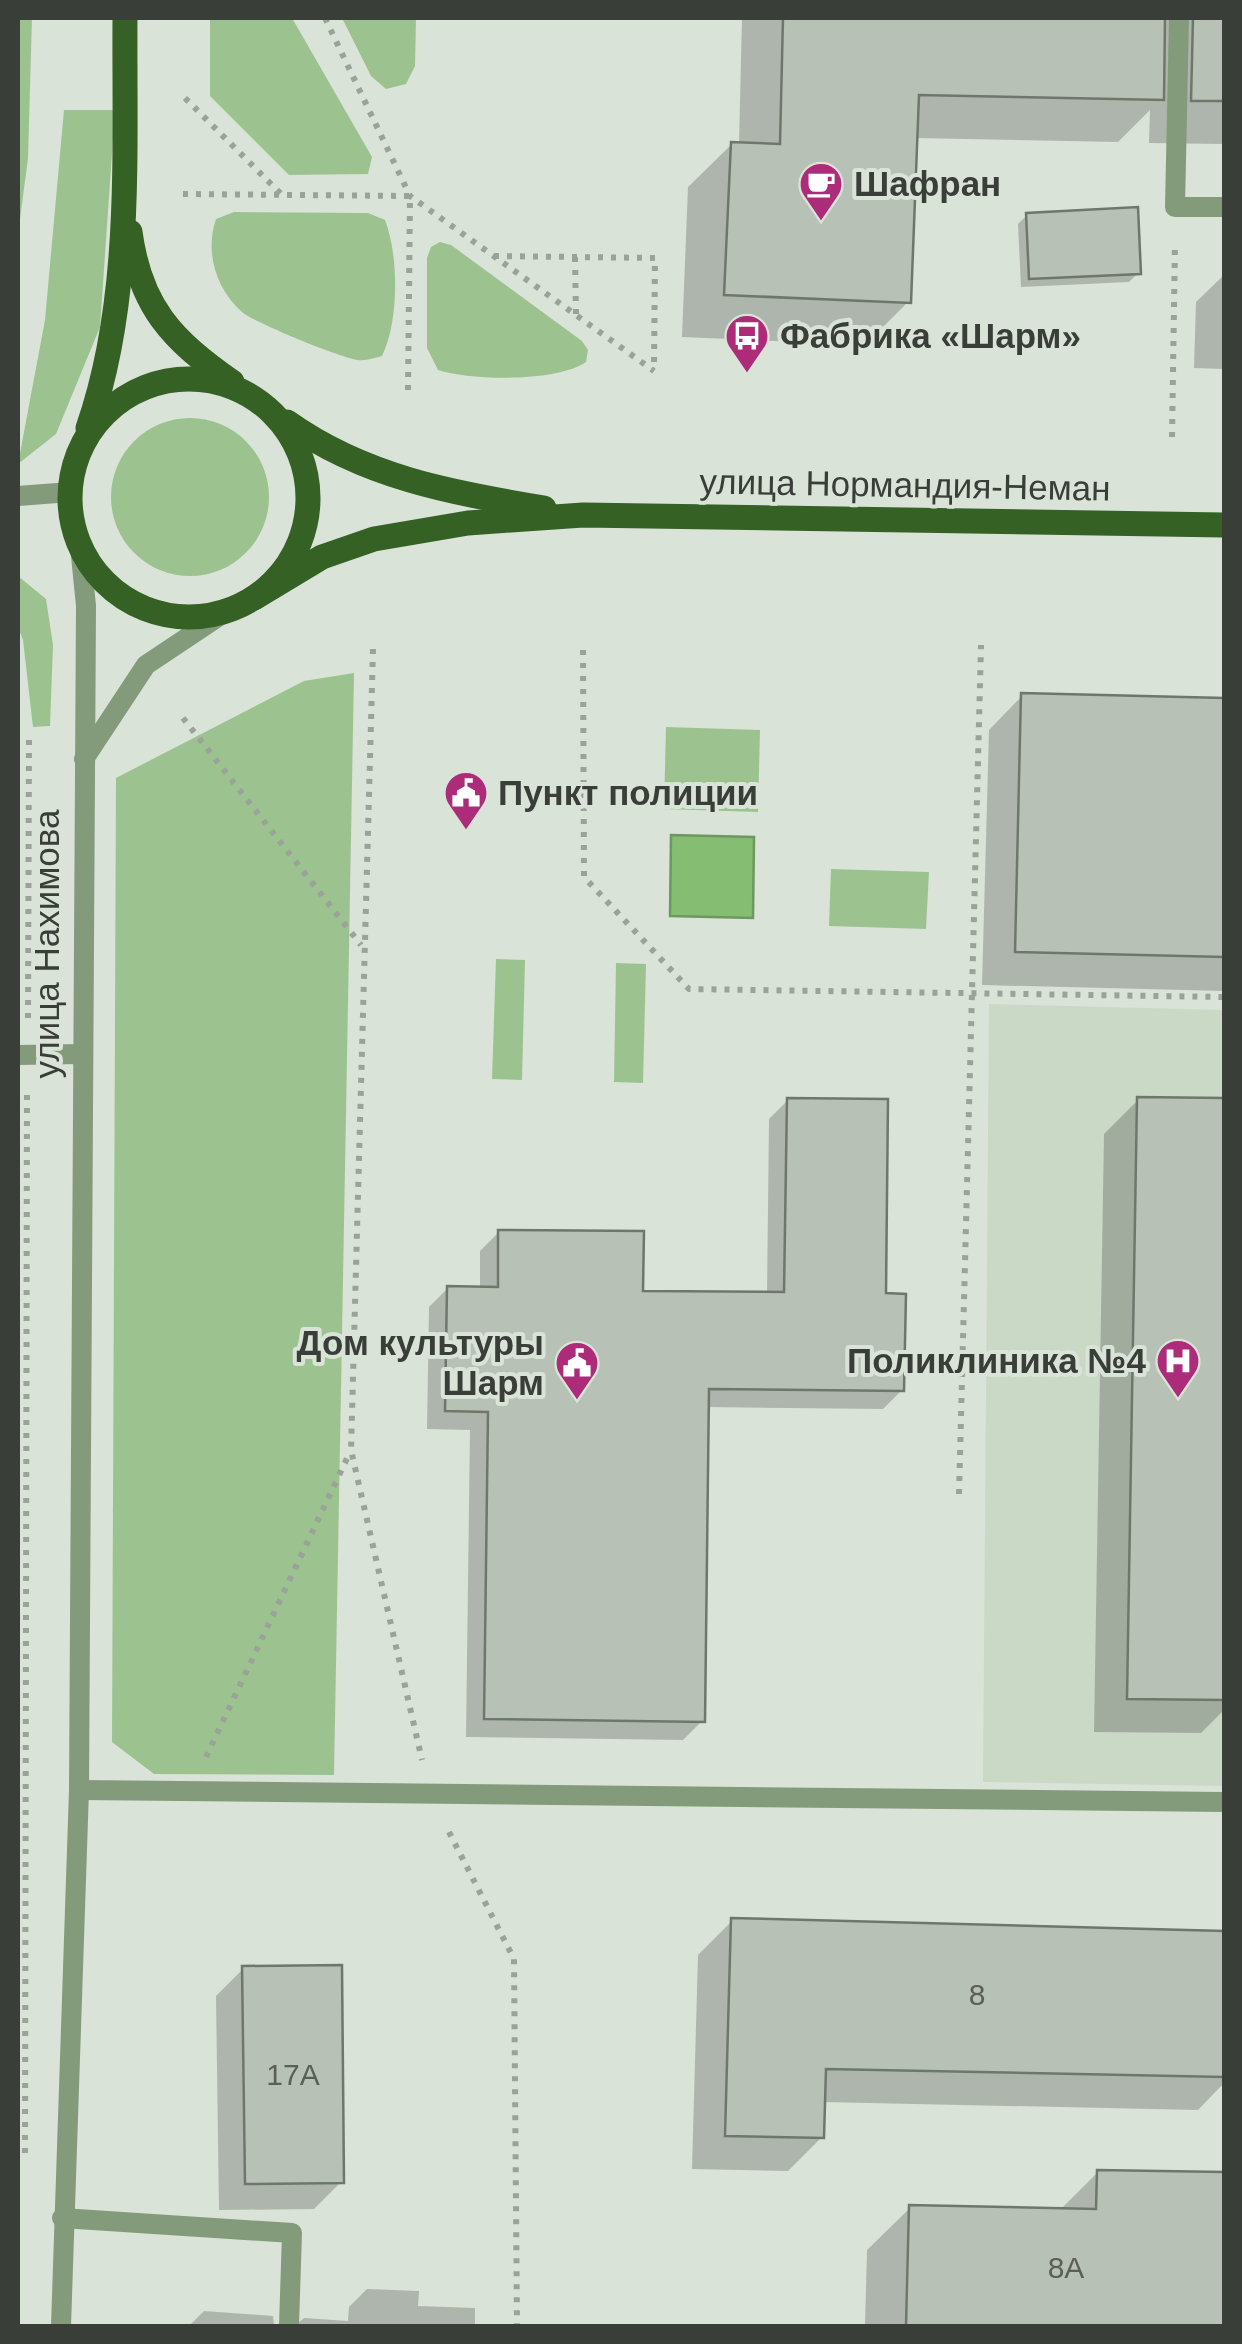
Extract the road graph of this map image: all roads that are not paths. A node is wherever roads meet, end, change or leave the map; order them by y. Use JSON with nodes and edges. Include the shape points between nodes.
{"nodes":[{"id":1,"x":125,"y":18,"type":"edge"},
{"id":2,"x":1179,"y":18,"type":"edge"},
{"id":3,"x":124,"y":152,"type":"junction"},
{"id":4,"x":1224,"y":207,"type":"edge"},
{"id":5,"x":246,"y":392,"type":"junction"},
{"id":6,"x":273,"y":412,"type":"junction"},
{"id":7,"x":84,"y":442,"type":"junction"},
{"id":8,"x":70,"y":492,"type":"junction"},
{"id":9,"x":18,"y":496,"type":"edge"},
{"id":10,"x":584,"y":514,"type":"junction"},
{"id":11,"x":1224,"y":525,"type":"edge"},
{"id":12,"x":80,"y":546,"type":"junction"},
{"id":13,"x":254,"y":598,"type":"junction"},
{"id":14,"x":224,"y":612,"type":"junction"},
{"id":15,"x":83,"y":760,"type":"junction"},
{"id":16,"x":82,"y":1054,"type":"junction"},
{"id":17,"x":22,"y":1055,"type":"edge"},
{"id":18,"x":78,"y":1790,"type":"junction"},
{"id":19,"x":1224,"y":1802,"type":"edge"},
{"id":20,"x":62,"y":2218,"type":"junction"},
{"id":21,"x":61,"y":2326,"type":"edge"},
{"id":22,"x":290,"y":2326,"type":"edge"}],
"edges":[{"from":1,"to":3,"type":"main road"},
{"from":2,"to":4,"type":"street","via":[[1175,207]]},
{"from":3,"to":5,"type":"main road","via":[[133,255],[161,323],[186,350]]},
{"from":3,"to":7,"type":"main road","via":[[116,322]]},
{"from":5,"to":6,"type":"main road"},
{"from":5,"to":7,"type":"main road","via":[[220,382],[174,380],[129,394]]},
{"from":6,"to":10,"type":"main road","via":[[324,449],[381,474]]},
{"from":6,"to":13,"type":"main road","via":[[292,436],[308,478],[306,524],[288,566]]},
{"from":7,"to":8,"type":"main road"},
{"from":8,"to":9,"type":"street"},
{"from":8,"to":12,"type":"main road"},
{"from":10,"to":11,"type":"main road","name":"улица Нормандия-Неман"},
{"from":10,"to":13,"type":"main road","via":[[374,539],[322,557]]},
{"from":12,"to":14,"type":"main road","via":[[121,596],[164,615]]},
{"from":12,"to":15,"type":"street","name":"улица Нахимова","via":[[86,606]]},
{"from":13,"to":14,"type":"main road"},
{"from":14,"to":15,"type":"street","via":[[146,665]]},
{"from":15,"to":16,"type":"street","name":"улица Нахимова"},
{"from":16,"to":17,"type":"street"},
{"from":16,"to":18,"type":"street","name":"улица Нахимова"},
{"from":18,"to":19,"type":"street"},
{"from":18,"to":20,"type":"street","name":"улица Нахимова"},
{"from":20,"to":21,"type":"street","name":"улица Нахимова"},
{"from":20,"to":22,"type":"street","via":[[292,2233]]}]}
